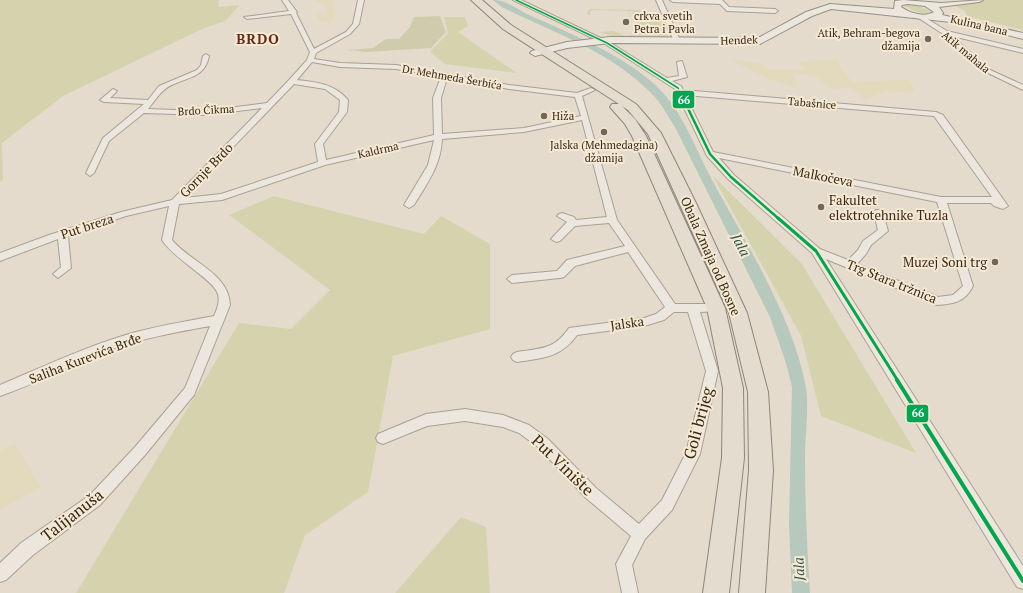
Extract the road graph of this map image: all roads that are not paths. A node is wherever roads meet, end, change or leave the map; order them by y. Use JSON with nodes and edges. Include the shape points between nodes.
{"nodes":[{"id":1,"x":285,"y":0,"type":"edge"},
{"id":2,"x":361,"y":0,"type":"edge"},
{"id":3,"x":467,"y":0,"type":"edge"},
{"id":4,"x":476,"y":0,"type":"edge"},
{"id":5,"x":516,"y":0,"type":"edge"},
{"id":6,"x":659,"y":0,"type":"edge"},
{"id":7,"x":673,"y":0,"type":"edge"},
{"id":8,"x":979,"y":0,"type":"edge"},
{"id":9,"x":919,"y":2,"type":"edge"},
{"id":10,"x":894,"y":5,"type":"edge"},
{"id":11,"x":774,"y":11,"type":"dead end"},
{"id":12,"x":294,"y":12,"type":"junction"},
{"id":13,"x":935,"y":13,"type":"junction"},
{"id":14,"x":247,"y":17,"type":"dead end"},
{"id":15,"x":1023,"y":32,"type":"edge"},
{"id":16,"x":945,"y":33,"type":"junction"},
{"id":17,"x":1023,"y":36,"type":"edge"},
{"id":18,"x":603,"y":40,"type":"junction"},
{"id":19,"x":680,"y":41,"type":"junction"},
{"id":20,"x":544,"y":50,"type":"junction"},
{"id":21,"x":1023,"y":51,"type":"edge"},
{"id":22,"x":206,"y":56,"type":"dead end"},
{"id":23,"x":312,"y":56,"type":"junction"},
{"id":24,"x":680,"y":62,"type":"dead end"},
{"id":25,"x":445,"y":76,"type":"junction"},
{"id":26,"x":666,"y":80,"type":"junction"},
{"id":27,"x":292,"y":82,"type":"junction"},
{"id":28,"x":1023,"y":88,"type":"edge"},
{"id":29,"x":113,"y":91,"type":"dead end"},
{"id":30,"x":680,"y":92,"type":"junction"},
{"id":31,"x":585,"y":93,"type":"junction"},
{"id":32,"x":149,"y":102,"type":"junction"},
{"id":33,"x":270,"y":105,"type":"junction"},
{"id":34,"x":142,"y":111,"type":"junction"},
{"id":35,"x":585,"y":117,"type":"junction"},
{"id":36,"x":438,"y":137,"type":"junction"},
{"id":37,"x":710,"y":154,"type":"junction"},
{"id":38,"x":322,"y":163,"type":"junction"},
{"id":39,"x":90,"y":173,"type":"dead end"},
{"id":40,"x":983,"y":199,"type":"joint"},
{"id":41,"x":941,"y":200,"type":"junction"},
{"id":42,"x":175,"y":202,"type":"junction"},
{"id":43,"x":409,"y":205,"type":"dead end"},
{"id":44,"x":880,"y":212,"type":"dead end"},
{"id":45,"x":562,"y":216,"type":"dead end"},
{"id":46,"x":612,"y":220,"type":"junction"},
{"id":47,"x":572,"y":223,"type":"junction"},
{"id":48,"x":63,"y":234,"type":"junction"},
{"id":49,"x":556,"y":239,"type":"dead end"},
{"id":50,"x":630,"y":248,"type":"junction"},
{"id":51,"x":816,"y":251,"type":"junction"},
{"id":52,"x":0,"y":257,"type":"edge"},
{"id":53,"x":850,"y":264,"type":"junction"},
{"id":54,"x":58,"y":274,"type":"dead end"},
{"id":55,"x":512,"y":279,"type":"dead end"},
{"id":56,"x":672,"y":308,"type":"junction"},
{"id":57,"x":716,"y":308,"type":"junction"},
{"id":58,"x":693,"y":309,"type":"junction"},
{"id":59,"x":218,"y":320,"type":"junction"},
{"id":60,"x":517,"y":357,"type":"dead end"},
{"id":61,"x":0,"y":392,"type":"edge"},
{"id":62,"x":383,"y":438,"type":"dead end"},
{"id":63,"x":140,"y":451,"type":"joint"},
{"id":64,"x":640,"y":534,"type":"junction"},
{"id":65,"x":0,"y":574,"type":"edge"},
{"id":66,"x":1023,"y":581,"type":"edge"},
{"id":67,"x":630,"y":593,"type":"edge"},
{"id":68,"x":716,"y":593,"type":"edge"},
{"id":69,"x":752,"y":593,"type":"edge"}],
"edges":[{"from":1,"to":12,"type":"street"},
{"from":2,"to":23,"type":"street","via":[[356,24],[348,33]]},
{"from":3,"to":20,"type":"main road","name":"Obala Zmaja od Bosne","via":[[497,29]]},
{"from":4,"to":20,"type":"main road","name":"Obala Zmaja od Bosne","via":[[508,27]]},
{"from":5,"to":18,"type":"street"},
{"from":6,"to":19,"type":"street","via":[[676,39]]},
{"from":7,"to":11,"type":"street","via":[[722,2],[727,9]]},
{"from":8,"to":13,"type":"street"},
{"from":9,"to":10,"type":"street"},
{"from":9,"to":13,"type":"street"},
{"from":10,"to":13,"type":"street","name":"Hendek","via":[[919,16]]},
{"from":10,"to":19,"type":"street","name":"Hendek","via":[[830,6],[760,41]]},
{"from":12,"to":14,"type":"street"},
{"from":12,"to":23,"type":"street"},
{"from":13,"to":15,"type":"street","name":"Kulina bana"},
{"from":13,"to":16,"type":"street","name":"Atik mahala"},
{"from":13,"to":17,"type":"street","name":"Kulina bana"},
{"from":16,"to":21,"type":"street"},
{"from":16,"to":28,"type":"street","name":"Atik mahala","via":[[986,70]]},
{"from":18,"to":19,"type":"street","name":"Hendek"},
{"from":18,"to":20,"type":"street","name":"Hendek"},
{"from":18,"to":26,"type":"street"},
{"from":20,"to":31,"type":"main road","name":"Obala Zmaja od Bosne"},
{"from":20,"to":69,"type":"main road","name":"Obala Zmaja od Bosne","via":[[607,89],[644,119],[654,133],[688,203],[738,313],[758,400],[761,470]]},
{"from":22,"to":32,"type":"street","via":[[199,72],[162,88]]},
{"from":23,"to":25,"type":"street","name":"Dr Mehmeda Šerbića","via":[[340,65],[396,67]]},
{"from":23,"to":27,"type":"street","name":"Gornje Brdo"},
{"from":24,"to":26,"type":"street","via":[[684,77]]},
{"from":25,"to":31,"type":"street","name":"Dr Mehmeda Šerbića"},
{"from":25,"to":36,"type":"street","via":[[435,102]]},
{"from":26,"to":30,"type":"street"},
{"from":27,"to":33,"type":"street","name":"Gornje Brdo"},
{"from":27,"to":38,"type":"street","via":[[318,84],[333,90],[344,100],[344,112],[319,144]]},
{"from":29,"to":32,"type":"street","via":[[104,100]]},
{"from":30,"to":37,"type":"street"},
{"from":30,"to":40,"type":"street","name":"Tabašnice","via":[[936,114],[1003,206],[993,200]]},
{"from":31,"to":35,"type":"street"},
{"from":31,"to":57,"type":"main road","name":"Obala Zmaja od Bosne","via":[[619,110],[639,136]]},
{"from":32,"to":34,"type":"street"},
{"from":33,"to":34,"type":"street","name":"Brdo Čikma","via":[[205,113]]},
{"from":33,"to":42,"type":"street","name":"Gornje Brdo"},
{"from":34,"to":39,"type":"street","via":[[106,140]]},
{"from":35,"to":36,"type":"street","name":"Kaldrma","via":[[524,130]]},
{"from":35,"to":46,"type":"street"},
{"from":36,"to":38,"type":"street","name":"Kaldrma"},
{"from":36,"to":43,"type":"street","via":[[435,160]]},
{"from":37,"to":41,"type":"street","name":"Malkočeva"},
{"from":37,"to":51,"type":"street","via":[[731,177]]},
{"from":38,"to":42,"type":"street","name":"Kaldrma","via":[[222,197]]},
{"from":40,"to":41,"type":"street","name":"Malkočeva"},
{"from":41,"to":53,"type":"street","name":"Trg Stara tržnica","via":[[968,286],[965,293],[956,300],[937,301]]},
{"from":42,"to":48,"type":"street","name":"Put breza","via":[[124,214]]},
{"from":42,"to":59,"type":"street","name":"Gornje Brdo","via":[[167,240],[172,249],[223,291],[224,305]]},
{"from":44,"to":53,"type":"street","via":[[884,231],[867,243]]},
{"from":45,"to":47,"type":"street","via":[[571,219]]},
{"from":46,"to":47,"type":"street"},
{"from":46,"to":50,"type":"street"},
{"from":47,"to":49,"type":"street"},
{"from":48,"to":52,"type":"street","name":"Put breza"},
{"from":48,"to":54,"type":"street","via":[[66,268]]},
{"from":50,"to":55,"type":"street","via":[[571,263],[560,274]]},
{"from":50,"to":56,"type":"street"},
{"from":51,"to":53,"type":"street","name":"Trg Stara tržnica"},
{"from":51,"to":66,"type":"street"},
{"from":56,"to":58,"type":"street"},
{"from":56,"to":60,"type":"street","name":"Jalska","via":[[660,317],[644,322],[573,331],[566,343],[557,350]]},
{"from":57,"to":58,"type":"street"},
{"from":57,"to":68,"type":"main road","name":"Obala Zmaja od Bosne","via":[[733,388],[733,458]]},
{"from":58,"to":64,"type":"street","name":"Goli brijeg","via":[[712,371],[693,454],[668,505]]},
{"from":59,"to":61,"type":"street","name":"Saliha Kurevića Brđe","via":[[126,340],[89,353]]},
{"from":59,"to":63,"type":"street","name":"Gornje Brdo","via":[[190,391]]},
{"from":62,"to":64,"type":"street","name":"Put Vinište","via":[[426,420],[465,414],[510,423],[524,429],[543,443],[591,492]]},
{"from":63,"to":65,"type":"street","name":"Talijanuša","via":[[95,500],[27,549]]},
{"from":64,"to":67,"type":"street","name":"Goli brijeg","via":[[624,564]]}]}
